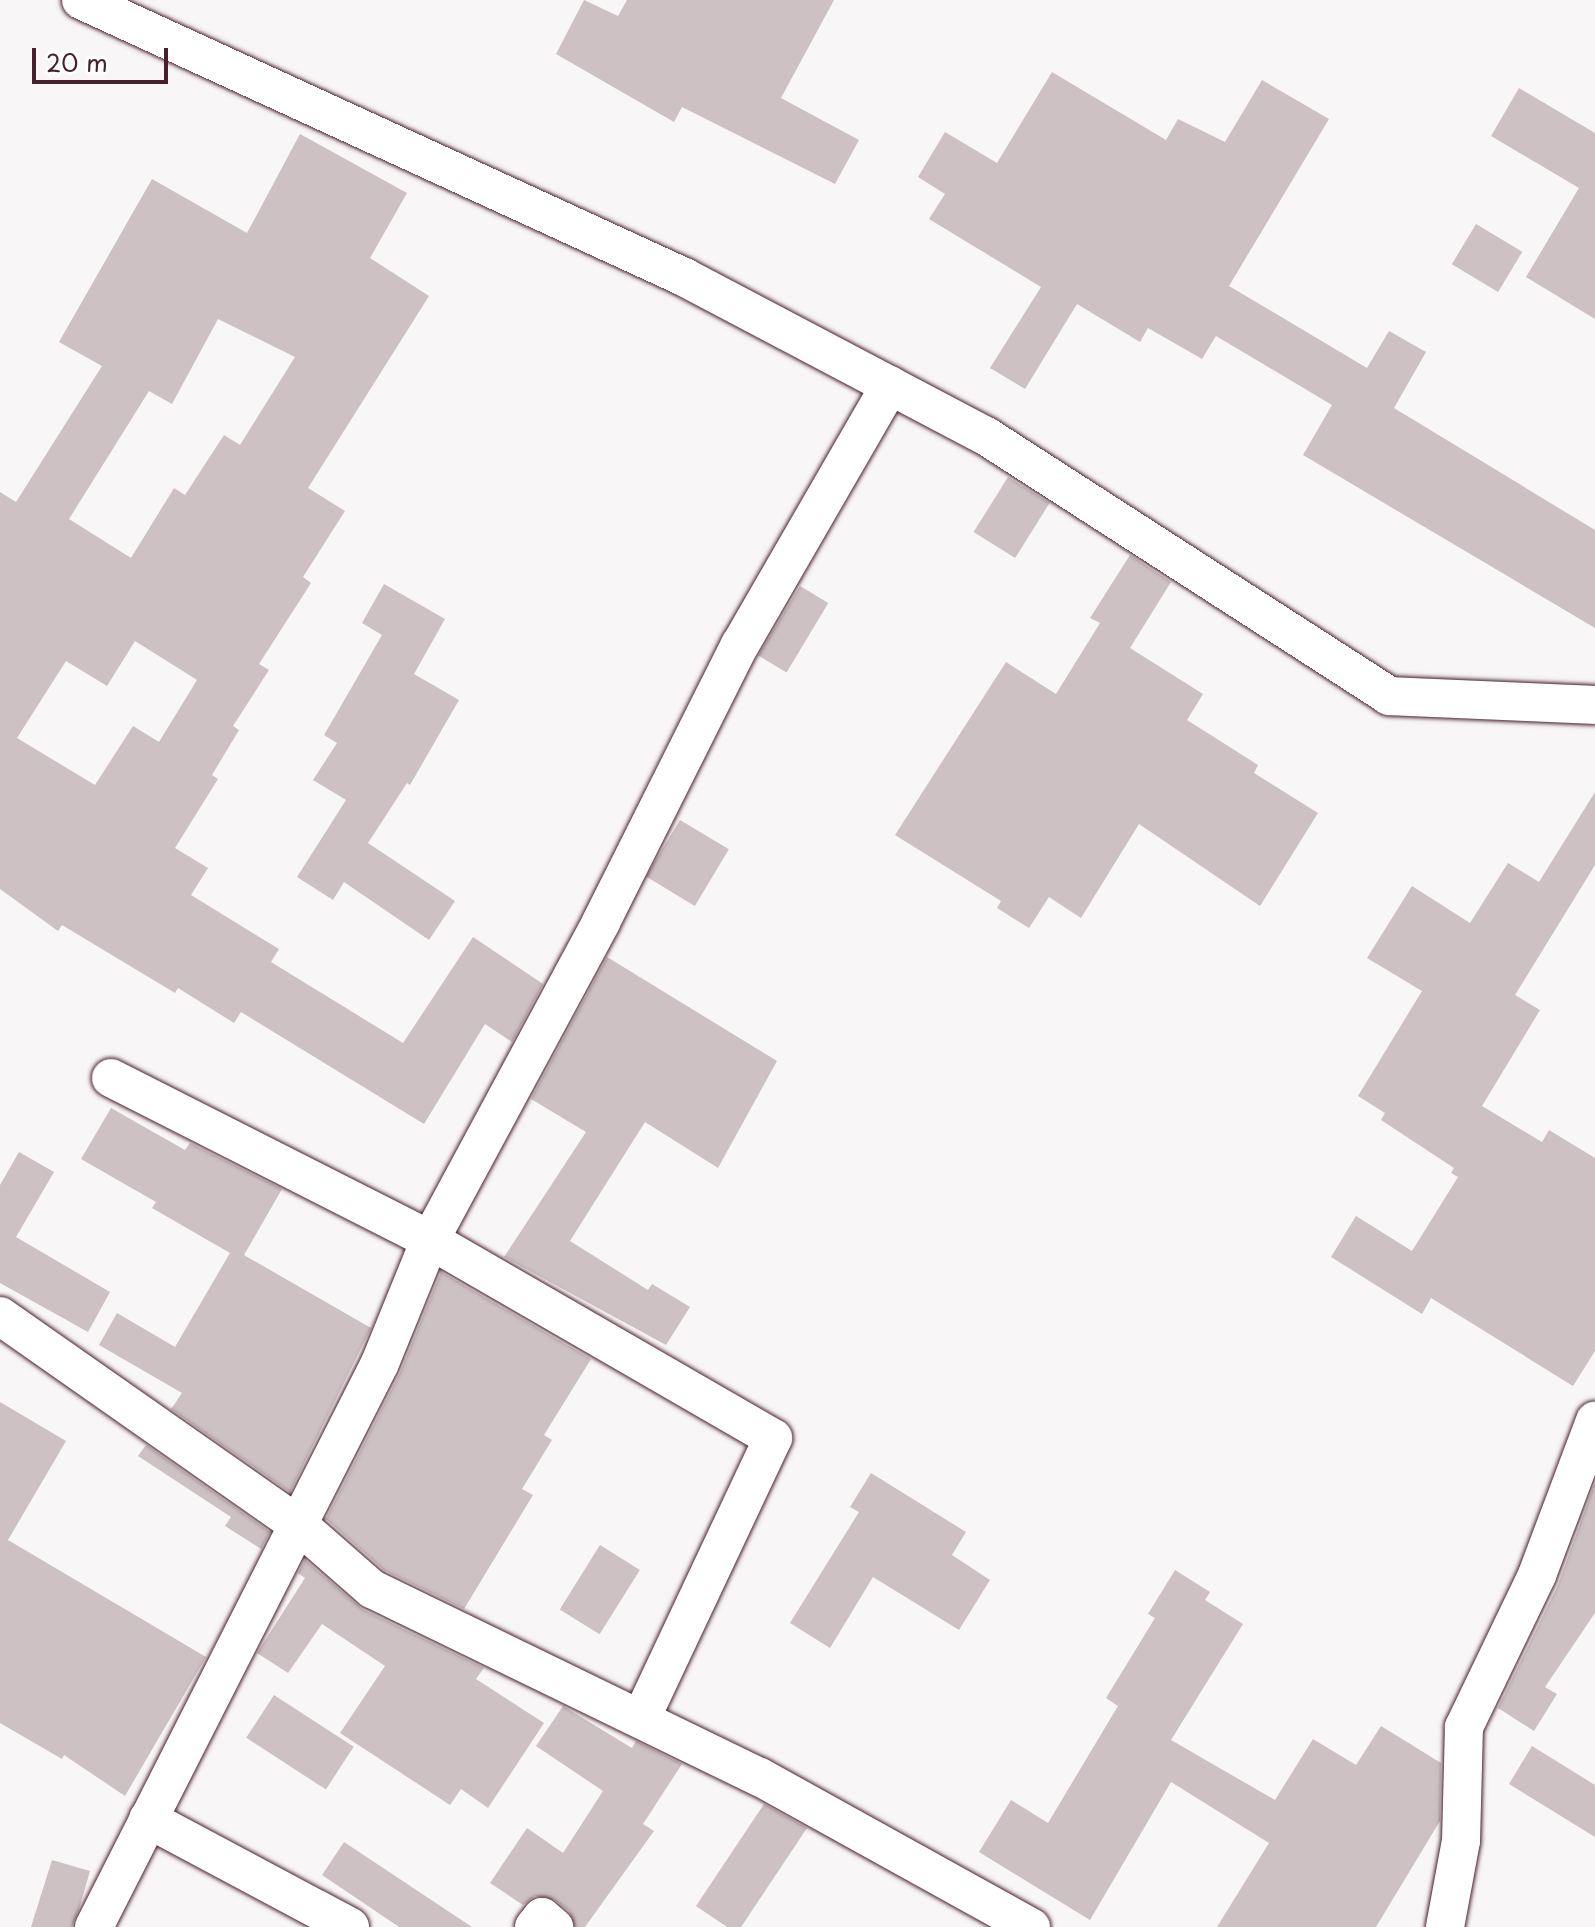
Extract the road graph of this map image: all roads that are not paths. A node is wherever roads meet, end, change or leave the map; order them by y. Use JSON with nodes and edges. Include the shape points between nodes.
{"nodes":[{"id":1,"x":81,"y":0,"type":"edge"},
{"id":2,"x":890,"y":385,"type":"junction"},
{"id":3,"x":1595,"y":705,"type":"edge"},
{"id":4,"x":111,"y":1078,"type":"dead end"},
{"id":5,"x":430,"y":1240,"type":"junction"},
{"id":6,"x":0,"y":1316,"type":"edge"},
{"id":7,"x":1595,"y":1421,"type":"edge"},
{"id":8,"x":300,"y":1526,"type":"junction"},
{"id":9,"x":642,"y":1717,"type":"junction"},
{"id":10,"x":148,"y":1819,"type":"junction"},
{"id":11,"x":94,"y":1927,"type":"edge"},
{"id":12,"x":350,"y":1927,"type":"edge"},
{"id":13,"x":534,"y":1927,"type":"edge"},
{"id":14,"x":554,"y":1927,"type":"edge"},
{"id":15,"x":1031,"y":1927,"type":"edge"},
{"id":16,"x":1445,"y":1927,"type":"edge"}],
"edges":[{"from":1,"to":2,"type":"street","via":[[684,277]]},
{"from":2,"to":3,"type":"street","via":[[986,436],[1389,696]]},
{"from":2,"to":5,"type":"street","via":[[740,645],[601,922]]},
{"from":4,"to":5,"type":"street"},
{"from":5,"to":8,"type":"street","via":[[380,1363]]},
{"from":5,"to":9,"type":"street","via":[[773,1438]]},
{"from":6,"to":8,"type":"street"},
{"from":7,"to":16,"type":"street","via":[[1537,1575],[1464,1727],[1461,1841]]},
{"from":8,"to":9,"type":"street","via":[[372,1589]]},
{"from":8,"to":10,"type":"street"},
{"from":9,"to":15,"type":"street"},
{"from":10,"to":11,"type":"street"},
{"from":10,"to":12,"type":"street"},
{"from":13,"to":14,"type":"street","via":[[542,1917]]}]}
